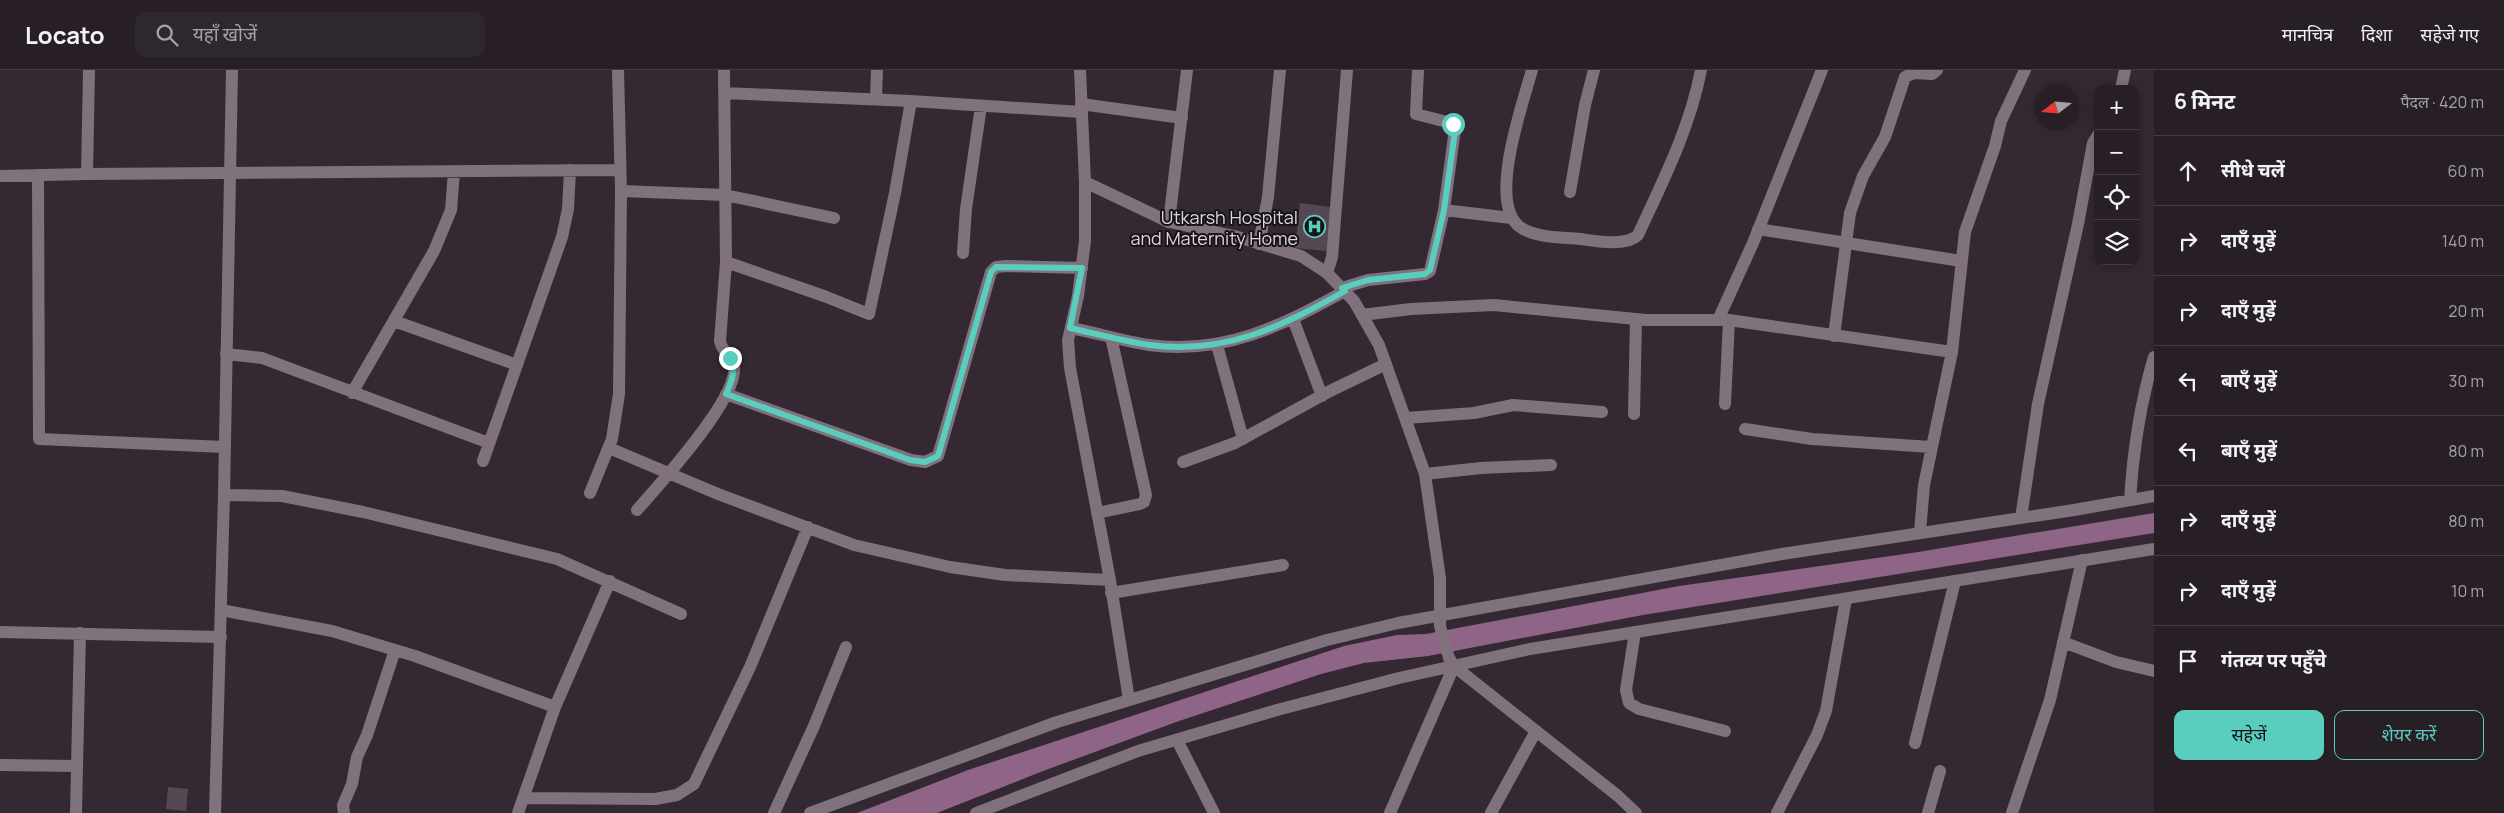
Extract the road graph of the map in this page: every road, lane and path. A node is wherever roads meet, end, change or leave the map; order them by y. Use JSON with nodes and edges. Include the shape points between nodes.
{"nodes":[{"id":1,"x":89,"y":70,"type":"edge"},
{"id":2,"x":232,"y":70,"type":"edge"},
{"id":3,"x":618,"y":70,"type":"edge"},
{"id":4,"x":724,"y":70,"type":"edge"},
{"id":5,"x":876,"y":70,"type":"edge"},
{"id":6,"x":1080,"y":70,"type":"edge"},
{"id":7,"x":1187,"y":70,"type":"edge"},
{"id":8,"x":1280,"y":70,"type":"edge"},
{"id":9,"x":1347,"y":70,"type":"edge"},
{"id":10,"x":1418,"y":70,"type":"edge"},
{"id":11,"x":1532,"y":70,"type":"edge"},
{"id":12,"x":1594,"y":70,"type":"edge"},
{"id":13,"x":1701,"y":70,"type":"edge"},
{"id":14,"x":1822,"y":70,"type":"edge"},
{"id":15,"x":1937,"y":70,"type":"edge"},
{"id":16,"x":2024,"y":70,"type":"edge"},
{"id":17,"x":2125,"y":70,"type":"edge"},
{"id":18,"x":2122,"y":85,"type":"edge"},
{"id":19,"x":724,"y":93,"type":"junction"},
{"id":20,"x":876,"y":99,"type":"junction"},
{"id":21,"x":911,"y":101,"type":"junction"},
{"id":22,"x":980,"y":106,"type":"junction"},
{"id":23,"x":1081,"y":108,"type":"junction"},
{"id":24,"x":1182,"y":118,"type":"junction"},
{"id":25,"x":2094,"y":141,"type":"edge"},
{"id":26,"x":570,"y":170,"type":"junction"},
{"id":27,"x":619,"y":170,"type":"junction"},
{"id":28,"x":454,"y":172,"type":"junction"},
{"id":29,"x":87,"y":174,"type":"junction"},
{"id":30,"x":228,"y":174,"type":"junction"},
{"id":31,"x":38,"y":175,"type":"junction"},
{"id":32,"x":0,"y":176,"type":"edge"},
{"id":33,"x":1085,"y":182,"type":"junction"},
{"id":34,"x":621,"y":191,"type":"junction"},
{"id":35,"x":1570,"y":192,"type":"dead end"},
{"id":36,"x":724,"y":195,"type":"junction"},
{"id":37,"x":1444,"y":210,"type":"junction"},
{"id":38,"x":834,"y":218,"type":"dead end"},
{"id":39,"x":1511,"y":218,"type":"junction"},
{"id":40,"x":1169,"y":222,"type":"junction"},
{"id":41,"x":1758,"y":229,"type":"junction"},
{"id":42,"x":1844,"y":243,"type":"junction"},
{"id":43,"x":1259,"y":244,"type":"junction"},
{"id":44,"x":963,"y":253,"type":"dead end"},
{"id":45,"x":1962,"y":261,"type":"junction"},
{"id":46,"x":726,"y":262,"type":"junction"},
{"id":47,"x":1082,"y":268,"type":"junction"},
{"id":48,"x":1328,"y":272,"type":"junction"},
{"id":49,"x":1343,"y":290,"type":"junction"},
{"id":50,"x":1362,"y":315,"type":"junction"},
{"id":51,"x":1293,"y":319,"type":"junction"},
{"id":52,"x":1636,"y":319,"type":"junction"},
{"id":53,"x":1724,"y":320,"type":"junction"},
{"id":54,"x":394,"y":321,"type":"junction"},
{"id":55,"x":1070,"y":328,"type":"junction"},
{"id":56,"x":1834,"y":336,"type":"junction"},
{"id":57,"x":1111,"y":337,"type":"junction"},
{"id":58,"x":1217,"y":345,"type":"junction"},
{"id":59,"x":1952,"y":352,"type":"junction"},
{"id":60,"x":226,"y":354,"type":"junction"},
{"id":61,"x":2154,"y":357,"type":"edge"},
{"id":62,"x":1386,"y":364,"type":"junction"},
{"id":63,"x":517,"y":365,"type":"junction"},
{"id":64,"x":352,"y":393,"type":"junction"},
{"id":65,"x":726,"y":394,"type":"junction"},
{"id":66,"x":1322,"y":396,"type":"junction"},
{"id":67,"x":1725,"y":404,"type":"dead end"},
{"id":68,"x":1602,"y":412,"type":"dead end"},
{"id":69,"x":1634,"y":414,"type":"dead end"},
{"id":70,"x":1406,"y":418,"type":"junction"},
{"id":71,"x":1745,"y":429,"type":"dead end"},
{"id":72,"x":1243,"y":439,"type":"junction"},
{"id":73,"x":490,"y":443,"type":"junction"},
{"id":74,"x":225,"y":446,"type":"junction"},
{"id":75,"x":1931,"y":447,"type":"junction"},
{"id":76,"x":609,"y":448,"type":"junction"},
{"id":77,"x":483,"y":461,"type":"dead end"},
{"id":78,"x":1183,"y":462,"type":"dead end"},
{"id":79,"x":1551,"y":465,"type":"dead end"},
{"id":80,"x":669,"y":473,"type":"junction"},
{"id":81,"x":1425,"y":474,"type":"junction"},
{"id":82,"x":590,"y":493,"type":"dead end"},
{"id":83,"x":224,"y":495,"type":"junction"},
{"id":84,"x":2154,"y":496,"type":"edge"},
{"id":85,"x":2130,"y":500,"type":"junction"},
{"id":86,"x":637,"y":510,"type":"dead end"},
{"id":87,"x":1097,"y":514,"type":"junction"},
{"id":88,"x":2021,"y":518,"type":"junction"},
{"id":89,"x":808,"y":527,"type":"junction"},
{"id":90,"x":1920,"y":532,"type":"junction"},
{"id":91,"x":2154,"y":549,"type":"edge"},
{"id":92,"x":2082,"y":560,"type":"junction"},
{"id":93,"x":1283,"y":566,"type":"dead end"},
{"id":94,"x":1955,"y":581,"type":"junction"},
{"id":95,"x":610,"y":582,"type":"junction"},
{"id":96,"x":1110,"y":586,"type":"junction"},
{"id":97,"x":1846,"y":599,"type":"junction"},
{"id":98,"x":221,"y":610,"type":"junction"},
{"id":99,"x":681,"y":614,"type":"dead end"},
{"id":100,"x":1440,"y":621,"type":"junction"},
{"id":101,"x":0,"y":632,"type":"edge"},
{"id":102,"x":1635,"y":632,"type":"junction"},
{"id":103,"x":80,"y":633,"type":"junction"},
{"id":104,"x":221,"y":637,"type":"junction"},
{"id":105,"x":2063,"y":642,"type":"junction"},
{"id":106,"x":846,"y":647,"type":"dead end"},
{"id":107,"x":395,"y":650,"type":"junction"},
{"id":108,"x":1451,"y":662,"type":"junction"},
{"id":109,"x":2154,"y":671,"type":"edge"},
{"id":110,"x":1128,"y":700,"type":"junction"},
{"id":111,"x":554,"y":708,"type":"junction"},
{"id":112,"x":1536,"y":731,"type":"junction"},
{"id":113,"x":1725,"y":731,"type":"dead end"},
{"id":114,"x":1177,"y":740,"type":"junction"},
{"id":115,"x":1915,"y":743,"type":"dead end"},
{"id":116,"x":0,"y":765,"type":"edge"},
{"id":117,"x":76,"y":766,"type":"junction"},
{"id":118,"x":1940,"y":770,"type":"dead end"},
{"id":119,"x":525,"y":798,"type":"junction"},
{"id":120,"x":76,"y":813,"type":"edge"},
{"id":121,"x":215,"y":813,"type":"edge"},
{"id":122,"x":344,"y":813,"type":"edge"},
{"id":123,"x":518,"y":813,"type":"edge"},
{"id":124,"x":774,"y":813,"type":"edge"},
{"id":125,"x":810,"y":813,"type":"edge"},
{"id":126,"x":976,"y":813,"type":"edge"},
{"id":127,"x":1214,"y":813,"type":"edge"},
{"id":128,"x":1390,"y":813,"type":"edge"},
{"id":129,"x":1491,"y":813,"type":"edge"},
{"id":130,"x":1636,"y":813,"type":"edge"},
{"id":131,"x":1777,"y":813,"type":"edge"},
{"id":132,"x":1928,"y":813,"type":"edge"},
{"id":133,"x":2012,"y":813,"type":"edge"}],
"edges":[{"from":1,"to":29,"type":"street"},
{"from":2,"to":30,"type":"street"},
{"from":3,"to":27,"type":"street"},
{"from":4,"to":19,"type":"street"},
{"from":5,"to":20,"type":"street"},
{"from":6,"to":23,"type":"street"},
{"from":7,"to":24,"type":"street"},
{"from":8,"to":43,"type":"street","via":[[1268,197]]},
{"from":9,"to":48,"type":"street","via":[[1332,257]]},
{"from":10,"to":37,"type":"street","via":[[1416,114],[1453,124],[1455,128]]},
{"from":11,"to":39,"type":"street","via":[[1510,154],[1506,185]]},
{"from":12,"to":35,"type":"street"},
{"from":13,"to":39,"type":"street","via":[[1682,138],[1634,240],[1593,241],[1535,234],[1521,228]]},
{"from":14,"to":41,"type":"street"},
{"from":15,"to":42,"type":"street","via":[[1932,74],[1914,73],[1904,77],[1885,137],[1856,193]]},
{"from":16,"to":45,"type":"street","via":[[2001,121],[1964,232]]},
{"from":17,"to":18,"type":"street"},
{"from":19,"to":20,"type":"street"},
{"from":19,"to":36,"type":"street"},
{"from":20,"to":21,"type":"street"},
{"from":21,"to":22,"type":"street"},
{"from":21,"to":46,"type":"street","via":[[869,314]]},
{"from":22,"to":23,"type":"street"},
{"from":22,"to":44,"type":"street"},
{"from":23,"to":24,"type":"street"},
{"from":23,"to":33,"type":"street"},
{"from":24,"to":40,"type":"street"},
{"from":25,"to":88,"type":"street","via":[[2050,342]]},
{"from":26,"to":27,"type":"street"},
{"from":26,"to":28,"type":"street"},
{"from":26,"to":63,"type":"street","via":[[568,209],[562,237]]},
{"from":27,"to":34,"type":"street"},
{"from":28,"to":30,"type":"street"},
{"from":28,"to":54,"type":"street","via":[[451,210],[434,251]]},
{"from":29,"to":30,"type":"street"},
{"from":29,"to":31,"type":"street"},
{"from":30,"to":60,"type":"street"},
{"from":31,"to":32,"type":"street"},
{"from":31,"to":74,"type":"street","via":[[39,439]]},
{"from":33,"to":40,"type":"street"},
{"from":33,"to":47,"type":"street"},
{"from":34,"to":36,"type":"street"},
{"from":34,"to":76,"type":"street","via":[[619,394]]},
{"from":36,"to":38,"type":"street"},
{"from":36,"to":46,"type":"street"},
{"from":37,"to":39,"type":"street"},
{"from":37,"to":49,"type":"street","via":[[1430,270],[1425,274],[1368,280]]},
{"from":40,"to":43,"type":"street"},
{"from":41,"to":42,"type":"street"},
{"from":41,"to":53,"type":"street"},
{"from":42,"to":45,"type":"street"},
{"from":42,"to":56,"type":"street"},
{"from":43,"to":48,"type":"street","via":[[1301,256]]},
{"from":45,"to":59,"type":"street"},
{"from":46,"to":65,"type":"street","via":[[720,341],[722,350],[734,366]]},
{"from":47,"to":55,"type":"street"},
{"from":47,"to":65,"type":"street","via":[[1006,266],[996,267],[991,272],[941,448],[938,456],[930,461],[910,460]]},
{"from":48,"to":49,"type":"street"},
{"from":49,"to":50,"type":"street"},
{"from":49,"to":51,"type":"street"},
{"from":50,"to":52,"type":"street","via":[[1494,305]]},
{"from":50,"to":62,"type":"street","via":[[1380,345]]},
{"from":51,"to":58,"type":"street","via":[[1268,331]]},
{"from":51,"to":66,"type":"street"},
{"from":52,"to":53,"type":"street"},
{"from":52,"to":69,"type":"street"},
{"from":53,"to":56,"type":"street"},
{"from":53,"to":67,"type":"street"},
{"from":54,"to":63,"type":"street"},
{"from":54,"to":64,"type":"street"},
{"from":55,"to":57,"type":"street"},
{"from":55,"to":87,"type":"street","via":[[1070,368]]},
{"from":56,"to":59,"type":"street"},
{"from":57,"to":58,"type":"street","via":[[1150,345]]},
{"from":57,"to":87,"type":"street","via":[[1146,495],[1140,504]]},
{"from":58,"to":72,"type":"street"},
{"from":59,"to":75,"type":"street"},
{"from":60,"to":64,"type":"street","via":[[262,358]]},
{"from":60,"to":74,"type":"street"},
{"from":61,"to":85,"type":"street","via":[[2142,398]]},
{"from":62,"to":66,"type":"street"},
{"from":62,"to":70,"type":"street"},
{"from":63,"to":73,"type":"street"},
{"from":64,"to":73,"type":"street"},
{"from":65,"to":80,"type":"street"},
{"from":66,"to":72,"type":"street"},
{"from":68,"to":70,"type":"street","via":[[1513,405],[1474,413]]},
{"from":70,"to":81,"type":"street"},
{"from":71,"to":75,"type":"street","via":[[1812,439]]},
{"from":72,"to":78,"type":"street"},
{"from":73,"to":77,"type":"street"},
{"from":74,"to":83,"type":"street"},
{"from":75,"to":90,"type":"street"},
{"from":76,"to":80,"type":"street"},
{"from":76,"to":82,"type":"street"},
{"from":79,"to":81,"type":"street"},
{"from":80,"to":86,"type":"street"},
{"from":80,"to":89,"type":"street"},
{"from":81,"to":100,"type":"street","via":[[1440,578]]},
{"from":83,"to":95,"type":"street","via":[[282,496],[363,512],[557,559]]},
{"from":83,"to":98,"type":"street"},
{"from":84,"to":85,"type":"street"},
{"from":85,"to":88,"type":"street"},
{"from":87,"to":96,"type":"street"},
{"from":88,"to":90,"type":"street"},
{"from":89,"to":96,"type":"street","via":[[854,545],[950,567]]},
{"from":89,"to":119,"type":"street","via":[[750,667],[694,784],[677,794],[655,799]]},
{"from":90,"to":100,"type":"street","via":[[1782,554]]},
{"from":91,"to":92,"type":"street"},
{"from":92,"to":94,"type":"street"},
{"from":92,"to":105,"type":"street"},
{"from":93,"to":96,"type":"street"},
{"from":94,"to":97,"type":"street"},
{"from":94,"to":115,"type":"street"},
{"from":95,"to":99,"type":"street"},
{"from":95,"to":111,"type":"street"},
{"from":96,"to":110,"type":"street"},
{"from":97,"to":102,"type":"street"},
{"from":97,"to":131,"type":"street","via":[[1826,711]]},
{"from":98,"to":104,"type":"street"},
{"from":98,"to":107,"type":"street","via":[[332,631]]},
{"from":100,"to":108,"type":"street"},
{"from":100,"to":110,"type":"street","via":[[1327,640]]},
{"from":101,"to":103,"type":"street"},
{"from":102,"to":108,"type":"street"},
{"from":102,"to":113,"type":"street","via":[[1626,690],[1629,703],[1639,709]]},
{"from":103,"to":104,"type":"street"},
{"from":103,"to":117,"type":"street"},
{"from":104,"to":121,"type":"street"},
{"from":105,"to":109,"type":"street","via":[[2116,662]]},
{"from":105,"to":133,"type":"street","via":[[2050,700]]},
{"from":106,"to":124,"type":"street"},
{"from":107,"to":111,"type":"street"},
{"from":107,"to":122,"type":"street","via":[[368,735],[357,757],[352,784],[343,805]]},
{"from":108,"to":112,"type":"street"},
{"from":108,"to":114,"type":"street"},
{"from":108,"to":128,"type":"street"},
{"from":110,"to":125,"type":"street","via":[[1057,722]]},
{"from":111,"to":119,"type":"street"},
{"from":112,"to":129,"type":"street"},
{"from":112,"to":130,"type":"street"},
{"from":114,"to":126,"type":"street","via":[[1138,751]]},
{"from":114,"to":127,"type":"street"},
{"from":116,"to":117,"type":"street"},
{"from":117,"to":120,"type":"street"},
{"from":118,"to":132,"type":"street"},
{"from":119,"to":123,"type":"street"}]}
